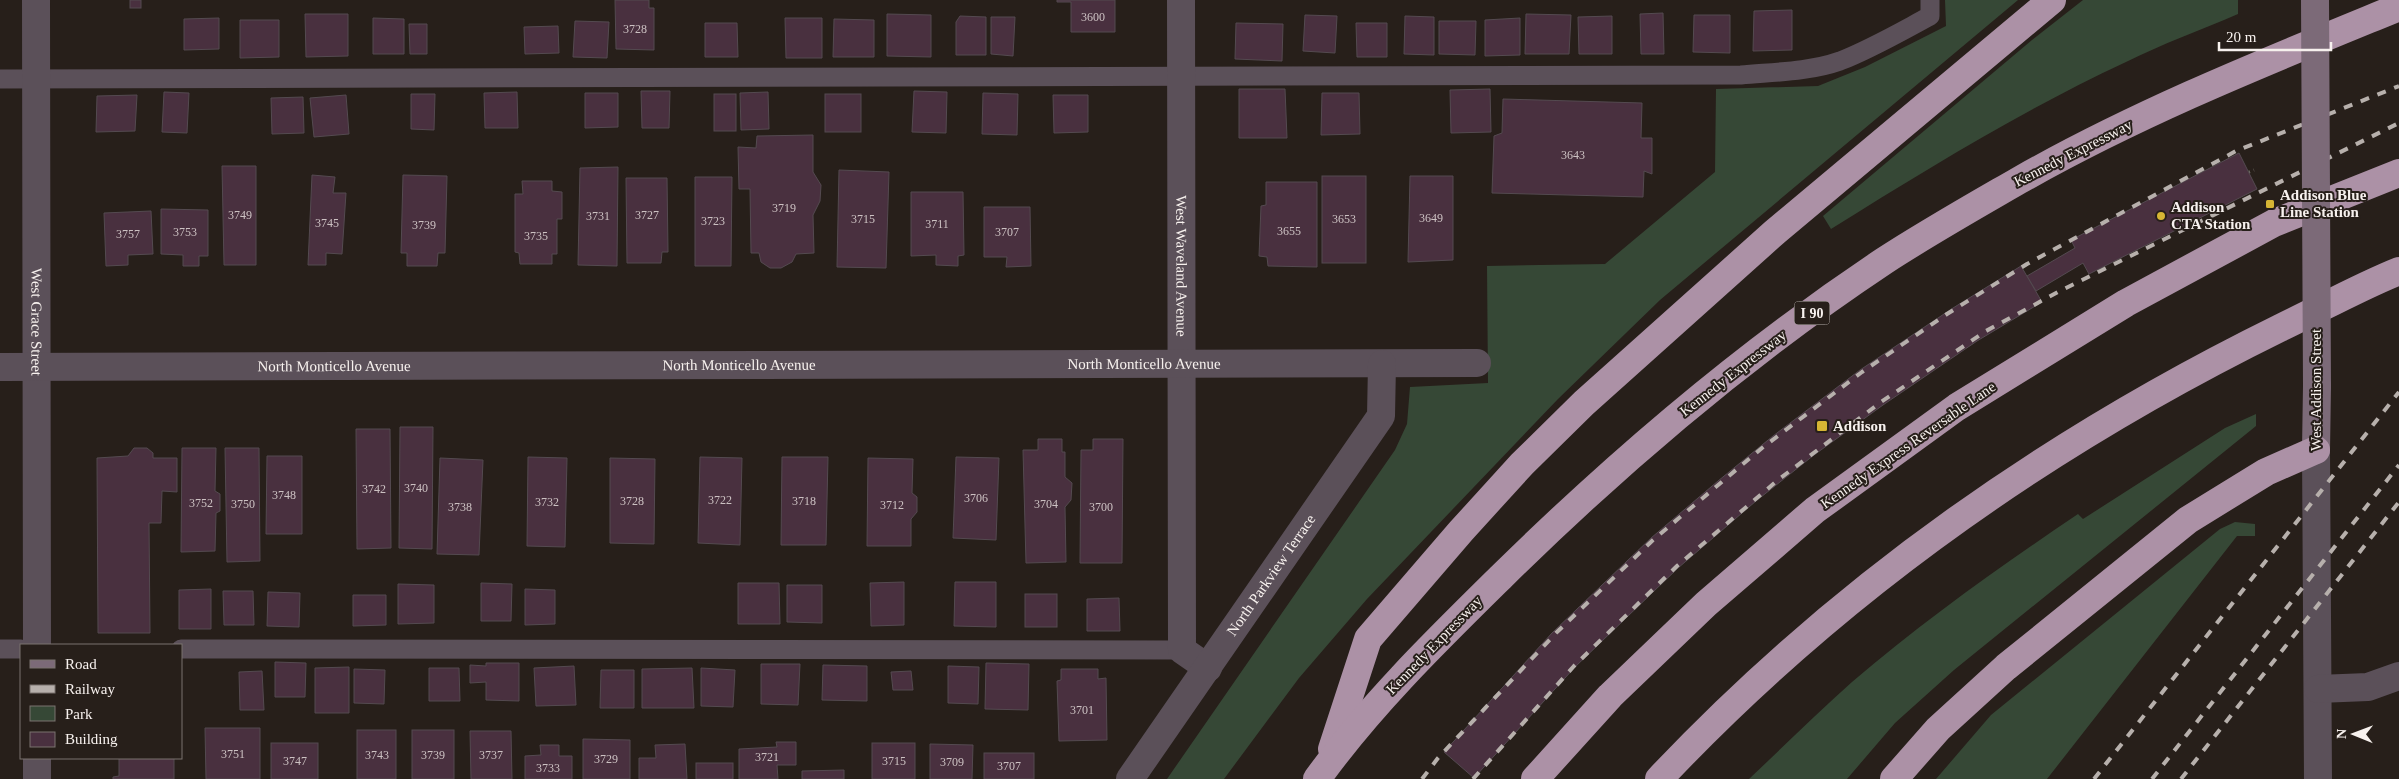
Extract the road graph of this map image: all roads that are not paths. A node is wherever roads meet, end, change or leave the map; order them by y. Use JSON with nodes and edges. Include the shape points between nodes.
{"nodes":[{"id":1,"x":36,"y":0,"type":"edge"},
{"id":2,"x":1181,"y":0,"type":"edge"},
{"id":3,"x":1930,"y":0,"type":"edge"},
{"id":4,"x":2052,"y":0,"type":"edge"},
{"id":5,"x":2315,"y":0,"type":"edge"},
{"id":6,"x":2399,"y":7,"type":"edge"},
{"id":7,"x":1181,"y":76,"type":"junction"},
{"id":8,"x":0,"y":80,"type":"edge"},
{"id":9,"x":36,"y":80,"type":"junction"},
{"id":10,"x":2399,"y":173,"type":"edge"},
{"id":11,"x":2399,"y":271,"type":"edge"},
{"id":12,"x":1477,"y":363,"type":"dead end"},
{"id":13,"x":1382,"y":364,"type":"junction"},
{"id":14,"x":1182,"y":365,"type":"junction"},
{"id":15,"x":0,"y":367,"type":"edge"},
{"id":16,"x":37,"y":367,"type":"junction"},
{"id":17,"x":2316,"y":450,"type":"junction"},
{"id":18,"x":37,"y":644,"type":"edge"},
{"id":19,"x":0,"y":649,"type":"edge"},
{"id":20,"x":20,"y":649,"type":"edge"},
{"id":21,"x":182,"y":649,"type":"edge"},
{"id":22,"x":1182,"y":650,"type":"junction"},
{"id":23,"x":1208,"y":668,"type":"junction"},
{"id":24,"x":2399,"y":676,"type":"edge"},
{"id":25,"x":2318,"y":689,"type":"junction"},
{"id":26,"x":37,"y":759,"type":"edge"},
{"id":27,"x":1322,"y":772,"type":"edge"},
{"id":28,"x":37,"y":779,"type":"edge"},
{"id":29,"x":1130,"y":779,"type":"edge"},
{"id":30,"x":1536,"y":779,"type":"edge"},
{"id":31,"x":1659,"y":779,"type":"edge"},
{"id":32,"x":1894,"y":779,"type":"edge"},
{"id":33,"x":2318,"y":779,"type":"edge"}],
"edges":[{"from":1,"to":9,"type":"street","name":"West Grace Street"},
{"from":2,"to":7,"type":"street","name":"West Waveland Avenue"},
{"from":3,"to":7,"type":"lane","via":[[1930,16],[1885,41],[1838,61],[1792,71],[1740,75]]},
{"from":4,"to":27,"type":"highway","via":[[1775,232],[1584,403],[1522,464],[1368,639]]},
{"from":5,"to":17,"type":"main road","name":"West Addison Street","bridge":true},
{"from":6,"to":27,"type":"highway","name":"Kennedy Expressway","number":"I 90","via":[[2166,105],[2020,180],[1885,260],[1746,361],[1594,488],[1377,704]]},
{"from":7,"to":9,"type":"lane"},
{"from":7,"to":14,"type":"street","name":"West Waveland Avenue"},
{"from":8,"to":9,"type":"lane"},
{"from":9,"to":16,"type":"street","name":"West Grace Street"},
{"from":10,"to":30,"type":"highway","name":"Kennedy Express Reversable Lane","via":[[2274,223],[2126,303],[1957,407],[1815,510],[1706,604],[1610,696]]},
{"from":11,"to":31,"type":"highway","via":[[2218,359],[2093,429],[1975,508],[1862,590],[1801,641]]},
{"from":12,"to":13,"type":"street","name":"North Monticello Avenue"},
{"from":13,"to":14,"type":"street","name":"North Monticello Avenue"},
{"from":13,"to":23,"type":"street","name":"North Parkview Terrace","via":[[1381,416]]},
{"from":14,"to":16,"type":"street","name":"North Monticello Avenue"},
{"from":14,"to":22,"type":"street","name":"West Waveland Avenue"},
{"from":15,"to":16,"type":"street","name":"North Monticello Avenue"},
{"from":16,"to":18,"type":"street","name":"West Grace Street"},
{"from":17,"to":25,"type":"street","name":"West Addison Street"},
{"from":17,"to":32,"type":"highway","via":[[2266,472],[2188,520],[2006,667],[1938,729]]},
{"from":19,"to":20,"type":"lane"},
{"from":21,"to":22,"type":"lane"},
{"from":22,"to":23,"type":"street"},
{"from":23,"to":29,"type":"street","name":"North Parkview Terrace"},
{"from":24,"to":25,"type":"street","via":[[2368,687]]},
{"from":25,"to":33,"type":"street","name":"West Addison Street"},
{"from":26,"to":28,"type":"street"}]}
